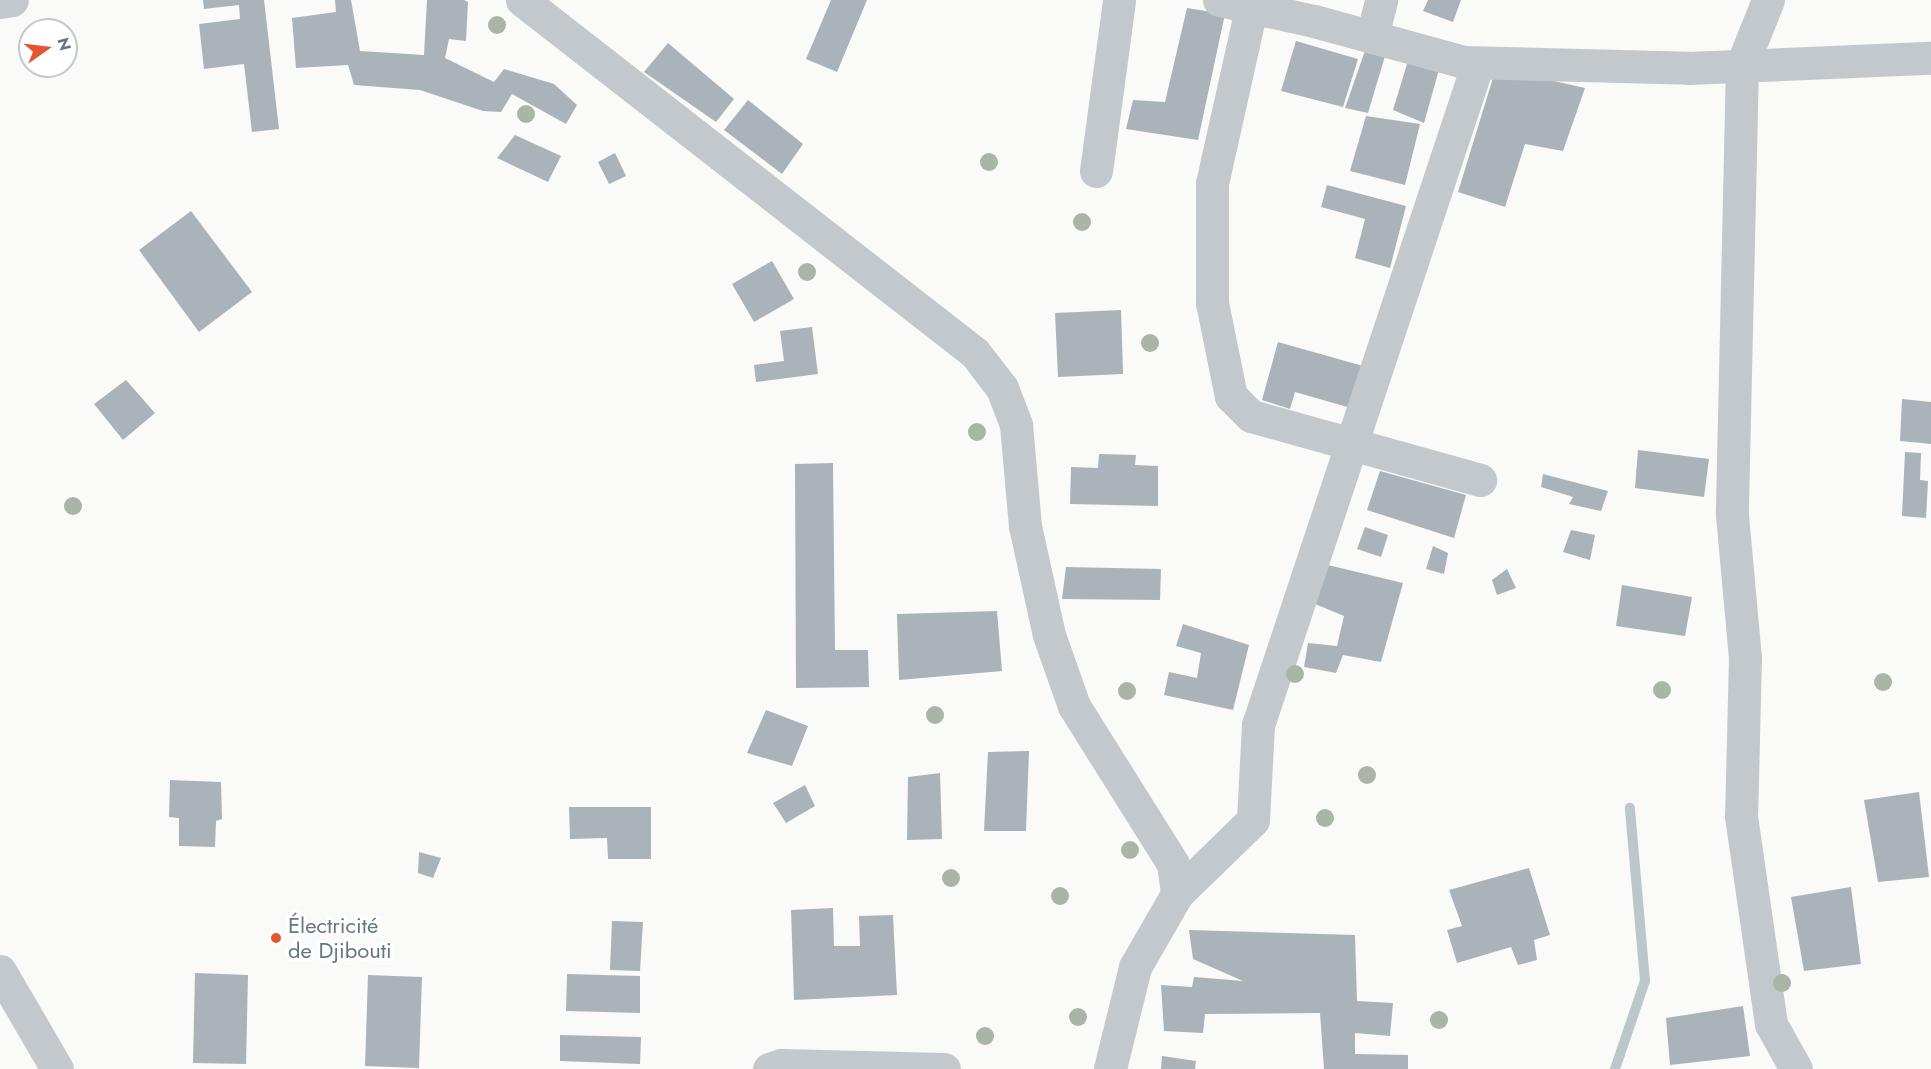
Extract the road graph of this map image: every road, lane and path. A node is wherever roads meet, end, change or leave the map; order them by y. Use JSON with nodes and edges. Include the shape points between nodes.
{"nodes":[{"id":1,"x":12,"y":0,"type":"edge"},
{"id":2,"x":522,"y":0,"type":"edge"},
{"id":3,"x":1119,"y":0,"type":"edge"},
{"id":4,"x":1219,"y":0,"type":"edge"},
{"id":5,"x":1381,"y":0,"type":"edge"},
{"id":6,"x":1768,"y":0,"type":"edge"},
{"id":7,"x":0,"y":2,"type":"edge"},
{"id":8,"x":1252,"y":3,"type":"edge"},
{"id":9,"x":1372,"y":37,"type":"junction"},
{"id":10,"x":1931,"y":58,"type":"edge"},
{"id":11,"x":1478,"y":63,"type":"junction"},
{"id":12,"x":1742,"y":65,"type":"junction"},
{"id":13,"x":1096,"y":171,"type":"dead end"},
{"id":14,"x":1350,"y":444,"type":"junction"},
{"id":15,"x":1480,"y":480,"type":"dead end"},
{"id":16,"x":1177,"y":894,"type":"junction"},
{"id":17,"x":0,"y":971,"type":"edge"},
{"id":18,"x":1771,"y":1024,"type":"junction"},
{"id":19,"x":33,"y":1032,"type":"junction"},
{"id":20,"x":28,"y":1069,"type":"edge"},
{"id":21,"x":57,"y":1069,"type":"edge"},
{"id":22,"x":769,"y":1069,"type":"edge"},
{"id":23,"x":944,"y":1069,"type":"edge"},
{"id":24,"x":1110,"y":1069,"type":"edge"},
{"id":25,"x":1774,"y":1069,"type":"edge"},
{"id":26,"x":1796,"y":1069,"type":"edge"}],
"edges":[{"from":1,"to":7,"type":"street"},
{"from":2,"to":16,"type":"street","via":[[975,353],[1002,388],[1016,425],[1025,526],[1049,635],[1074,706],[1173,864]]},
{"from":3,"to":13,"type":"street"},
{"from":4,"to":8,"type":"street"},
{"from":5,"to":9,"type":"street"},
{"from":6,"to":12,"type":"street"},
{"from":8,"to":9,"type":"street"},
{"from":8,"to":14,"type":"street","via":[[1212,183],[1212,303],[1231,396],[1251,416]]},
{"from":9,"to":11,"type":"street"},
{"from":10,"to":12,"type":"street"},
{"from":11,"to":12,"type":"street"},
{"from":11,"to":14,"type":"street"},
{"from":12,"to":18,"type":"street","via":[[1732,515],[1745,657],[1741,816]]},
{"from":14,"to":15,"type":"street"},
{"from":14,"to":16,"type":"street","via":[[1258,724],[1253,820]]},
{"from":16,"to":24,"type":"street","via":[[1135,967]]},
{"from":17,"to":19,"type":"street"},
{"from":18,"to":25,"type":"street"},
{"from":18,"to":26,"type":"street"},
{"from":19,"to":20,"type":"street"},
{"from":19,"to":21,"type":"street"},
{"from":22,"to":23,"type":"street","via":[[793,1065]]}]}
